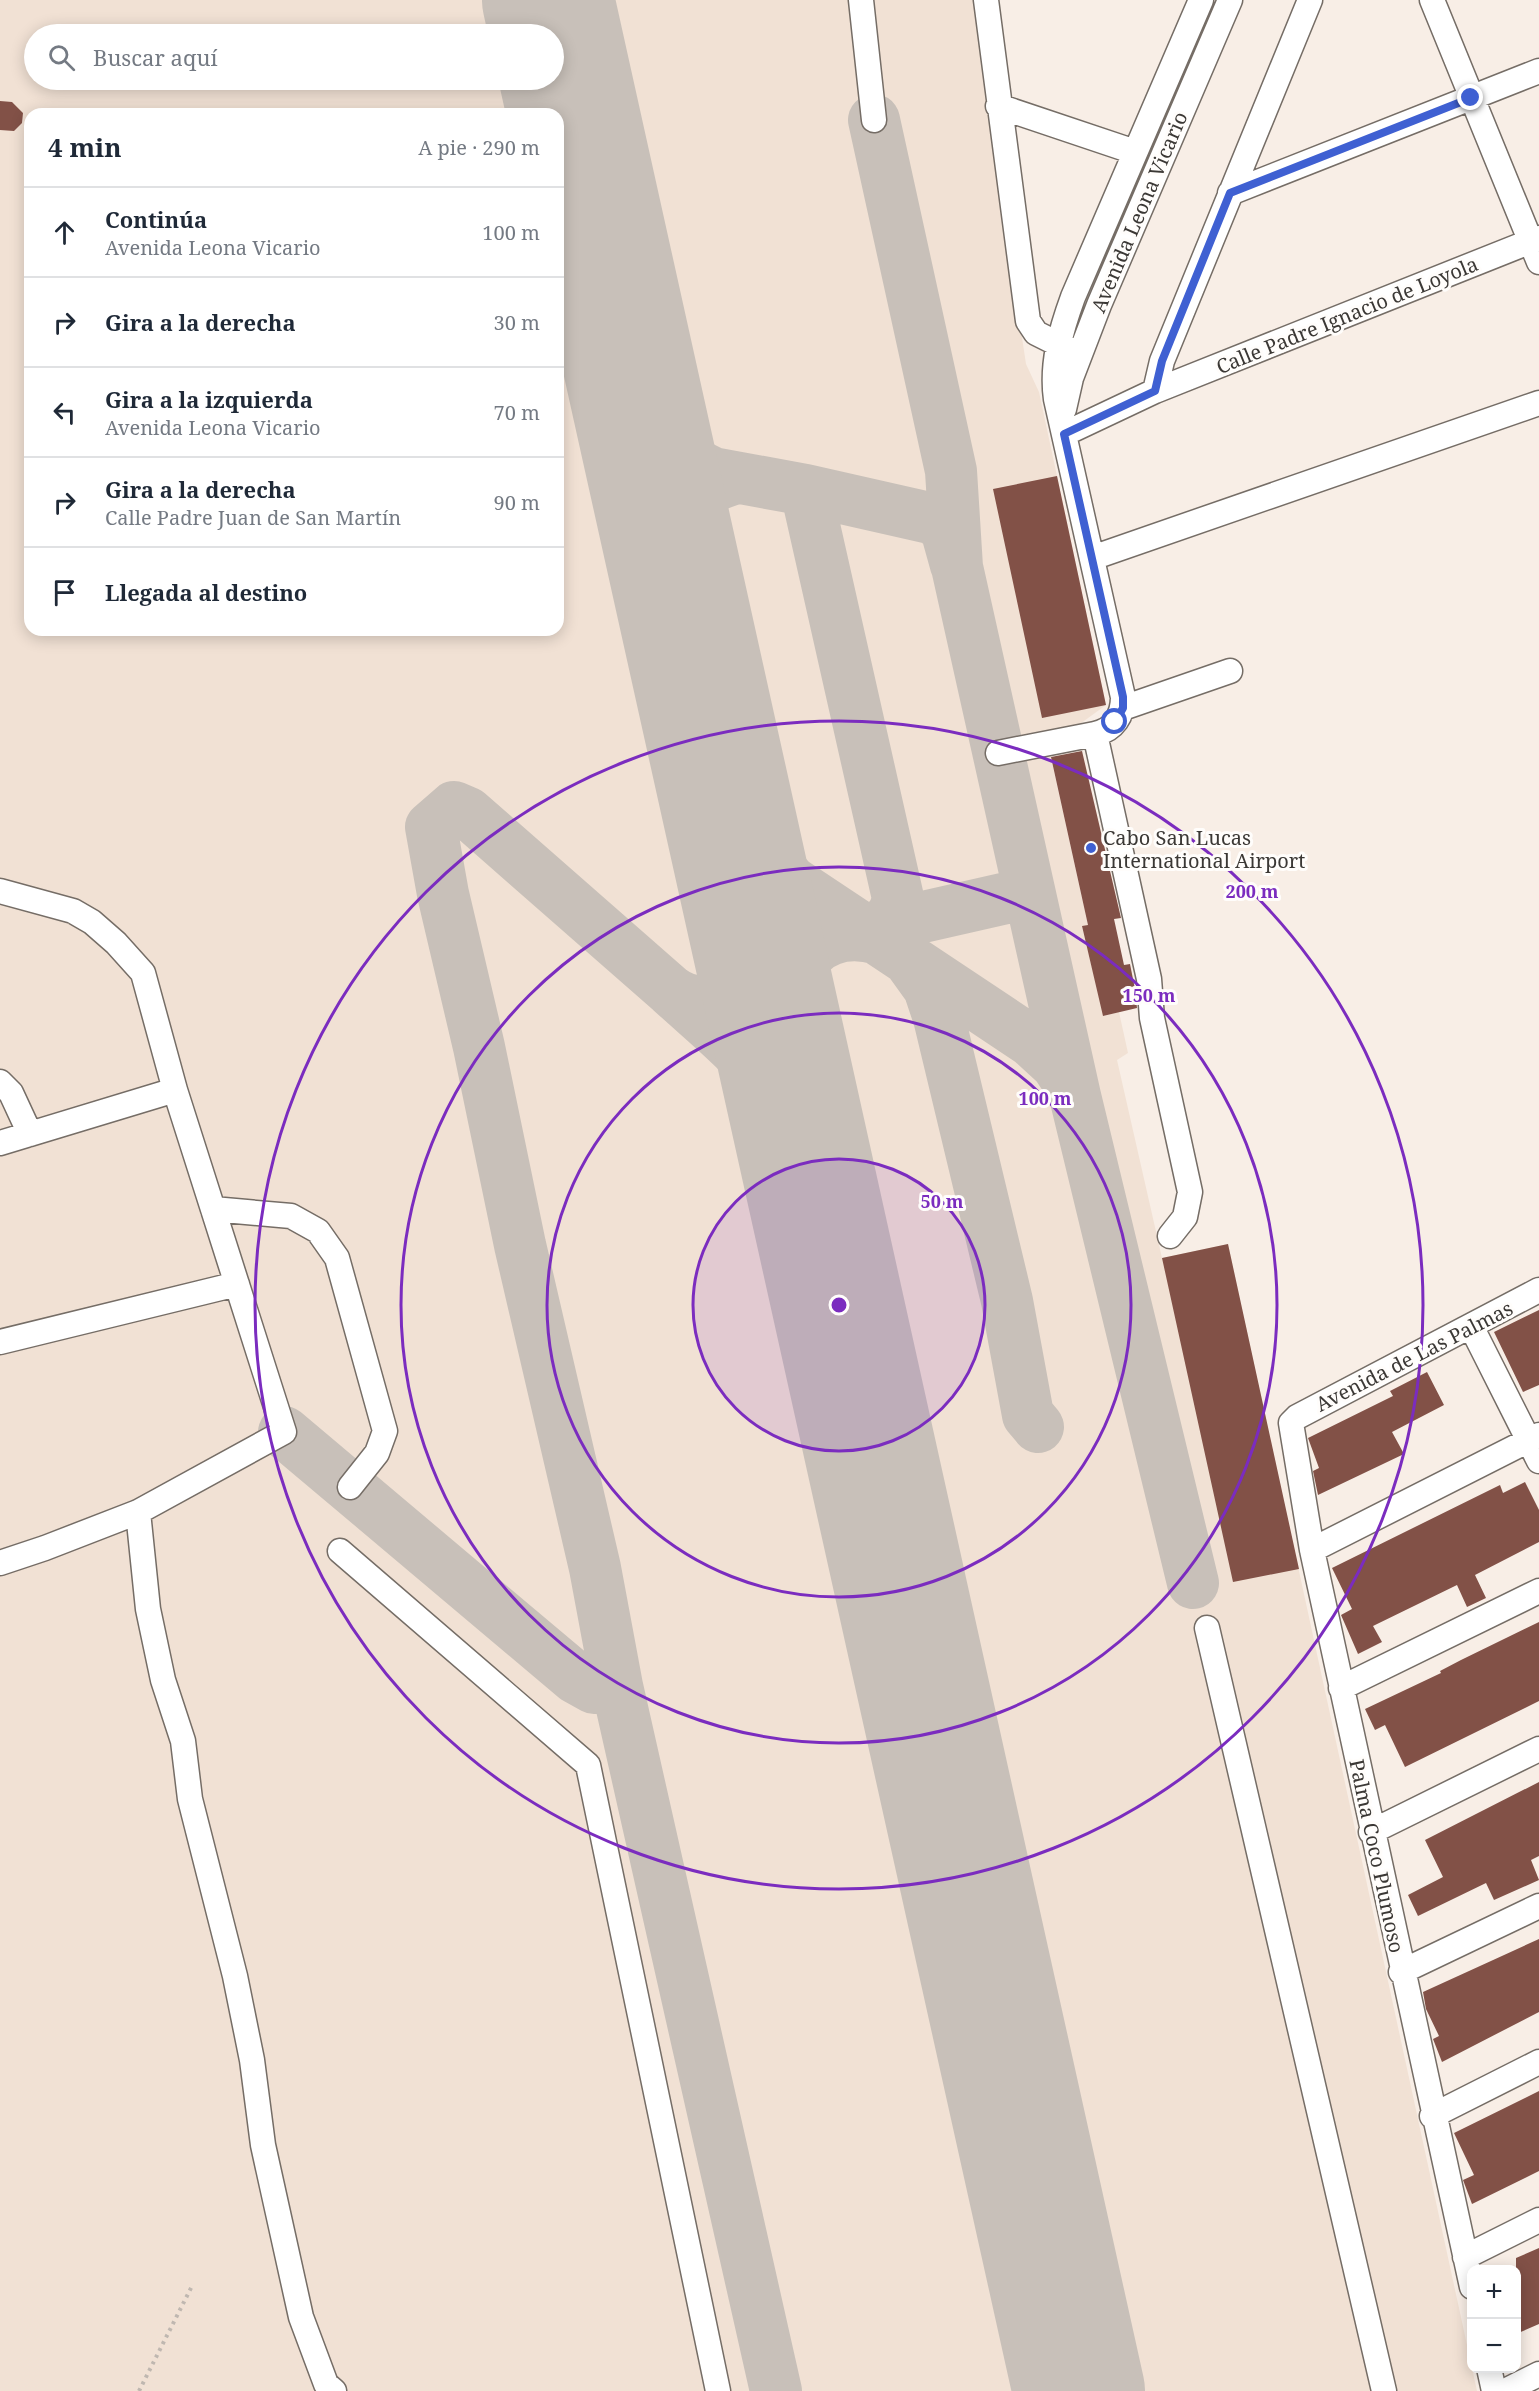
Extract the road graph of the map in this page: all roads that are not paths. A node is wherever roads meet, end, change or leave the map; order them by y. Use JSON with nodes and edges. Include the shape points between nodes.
{"nodes":[{"id":1,"x":861,"y":0,"type":"edge"},
{"id":2,"x":986,"y":0,"type":"edge"},
{"id":3,"x":1201,"y":0,"type":"edge"},
{"id":4,"x":1230,"y":0,"type":"edge"},
{"id":5,"x":1310,"y":0,"type":"edge"},
{"id":6,"x":1432,"y":0,"type":"edge"},
{"id":7,"x":1539,"y":70,"type":"edge"},
{"id":8,"x":1471,"y":98,"type":"junction"},
{"id":9,"x":998,"y":106,"type":"junction"},
{"id":10,"x":874,"y":120,"type":"dead end"},
{"id":11,"x":1135,"y":152,"type":"junction"},
{"id":12,"x":1230,"y":193,"type":"junction"},
{"id":13,"x":1536,"y":247,"type":"edge"},
{"id":14,"x":1069,"y":350,"type":"junction"},
{"id":15,"x":1155,"y":391,"type":"junction"},
{"id":16,"x":1539,"y":403,"type":"edge"},
{"id":17,"x":1064,"y":431,"type":"junction"},
{"id":18,"x":1092,"y":558,"type":"junction"},
{"id":19,"x":1230,"y":671,"type":"dead end"},
{"id":20,"x":1123,"y":708,"type":"junction"},
{"id":21,"x":1095,"y":734,"type":"junction"},
{"id":22,"x":998,"y":753,"type":"dead end"},
{"id":23,"x":0,"y":891,"type":"edge"},
{"id":24,"x":0,"y":1082,"type":"edge"},
{"id":25,"x":175,"y":1090,"type":"junction"},
{"id":26,"x":30,"y":1134,"type":"junction"},
{"id":27,"x":0,"y":1143,"type":"edge"},
{"id":28,"x":213,"y":1209,"type":"junction"},
{"id":29,"x":1170,"y":1236,"type":"dead end"},
{"id":30,"x":237,"y":1284,"type":"junction"},
{"id":31,"x":1539,"y":1290,"type":"edge"},
{"id":32,"x":1471,"y":1326,"type":"junction"},
{"id":33,"x":0,"y":1342,"type":"edge"},
{"id":34,"x":1291,"y":1423,"type":"joint"},
{"id":35,"x":1536,"y":1445,"type":"edge"},
{"id":36,"x":350,"y":1487,"type":"dead end"},
{"id":37,"x":138,"y":1512,"type":"junction"},
{"id":38,"x":1312,"y":1550,"type":"junction"},
{"id":39,"x":340,"y":1551,"type":"dead end"},
{"id":40,"x":0,"y":1563,"type":"edge"},
{"id":41,"x":1539,"y":1590,"type":"edge"},
{"id":42,"x":1207,"y":1628,"type":"dead end"},
{"id":43,"x":1341,"y":1688,"type":"junction"},
{"id":44,"x":1539,"y":1749,"type":"edge"},
{"id":45,"x":1371,"y":1832,"type":"junction"},
{"id":46,"x":1539,"y":1905,"type":"edge"},
{"id":47,"x":1401,"y":1972,"type":"junction"},
{"id":48,"x":1539,"y":2062,"type":"edge"},
{"id":49,"x":1432,"y":2116,"type":"junction"},
{"id":50,"x":1539,"y":2220,"type":"edge"},
{"id":51,"x":1465,"y":2257,"type":"junction"},
{"id":52,"x":1467,"y":2266,"type":"edge"},
{"id":53,"x":1490,"y":2373,"type":"edge"},
{"id":54,"x":1539,"y":2374,"type":"edge"},
{"id":55,"x":334,"y":2391,"type":"edge"},
{"id":56,"x":718,"y":2391,"type":"edge"},
{"id":57,"x":1384,"y":2391,"type":"edge"},
{"id":58,"x":1494,"y":2391,"type":"edge"},
{"id":59,"x":1505,"y":2391,"type":"edge"}],
"edges":[{"from":1,"to":10,"type":"street"},
{"from":2,"to":9,"type":"street"},
{"from":3,"to":11,"type":"street","name":"Avenida Leona Vicario"},
{"from":4,"to":14,"type":"street","name":"Avenida Leona Vicario","via":[[1103,294]]},
{"from":5,"to":12,"type":"street"},
{"from":6,"to":8,"type":"street"},
{"from":7,"to":8,"type":"street"},
{"from":8,"to":12,"type":"street"},
{"from":8,"to":13,"type":"street"},
{"from":9,"to":11,"type":"street"},
{"from":9,"to":14,"type":"street","via":[[1028,321],[1036,333]]},
{"from":11,"to":14,"type":"street","name":"Avenida Leona Vicario","via":[[1072,297]]},
{"from":12,"to":15,"type":"street","via":[[1162,361]]},
{"from":13,"to":15,"type":"street","name":"Calle Padre Ignacio de Loyola"},
{"from":14,"to":17,"type":"street","name":"Avenida Leona Vicario","via":[[1054,369]]},
{"from":15,"to":17,"type":"street","name":"Calle Padre Ignacio de Loyola"},
{"from":16,"to":18,"type":"street"},
{"from":17,"to":18,"type":"street","name":"Avenida Leona Vicario"},
{"from":18,"to":20,"type":"street","name":"Avenida Leona Vicario"},
{"from":19,"to":20,"type":"street"},
{"from":20,"to":21,"type":"street","via":[[1109,727]]},
{"from":21,"to":22,"type":"street"},
{"from":21,"to":29,"type":"street","via":[[1149,979],[1152,1018],[1190,1192],[1185,1217]]},
{"from":23,"to":25,"type":"street","via":[[73,911],[92,922],[144,973]]},
{"from":24,"to":26,"type":"street","via":[[11,1093]]},
{"from":25,"to":26,"type":"street"},
{"from":25,"to":28,"type":"street"},
{"from":26,"to":27,"type":"street"},
{"from":28,"to":30,"type":"street"},
{"from":28,"to":36,"type":"street","via":[[291,1216],[318,1231],[337,1258],[385,1431],[377,1453]]},
{"from":30,"to":33,"type":"street"},
{"from":30,"to":37,"type":"street","via":[[284,1432]]},
{"from":31,"to":32,"type":"street","name":"Avenida de Las Palmas"},
{"from":32,"to":34,"type":"street","name":"Avenida de Las Palmas"},
{"from":32,"to":35,"type":"street"},
{"from":34,"to":38,"type":"street","name":"Palma Coco Plumoso"},
{"from":35,"to":38,"type":"street"},
{"from":37,"to":40,"type":"street"},
{"from":37,"to":55,"type":"street","via":[[148,1609],[163,1680],[183,1741],[190,1799],[235,1976],[252,2060],[263,2145],[301,2318],[326,2384]]},
{"from":38,"to":43,"type":"street","name":"Palma Coco Plumoso"},
{"from":39,"to":56,"type":"street","via":[[588,1765]]},
{"from":41,"to":43,"type":"street"},
{"from":42,"to":57,"type":"street"},
{"from":43,"to":45,"type":"street","name":"Palma Coco Plumoso"},
{"from":44,"to":45,"type":"street"},
{"from":45,"to":47,"type":"street","name":"Palma Coco Plumoso"},
{"from":46,"to":47,"type":"street"},
{"from":47,"to":49,"type":"street","name":"Palma Coco Plumoso"},
{"from":48,"to":49,"type":"street"},
{"from":49,"to":51,"type":"street","name":"Palma Coco Plumoso"},
{"from":50,"to":51,"type":"street"},
{"from":51,"to":52,"type":"street","name":"Palma Coco Plumoso"},
{"from":53,"to":58,"type":"street"},
{"from":54,"to":59,"type":"street"}]}
